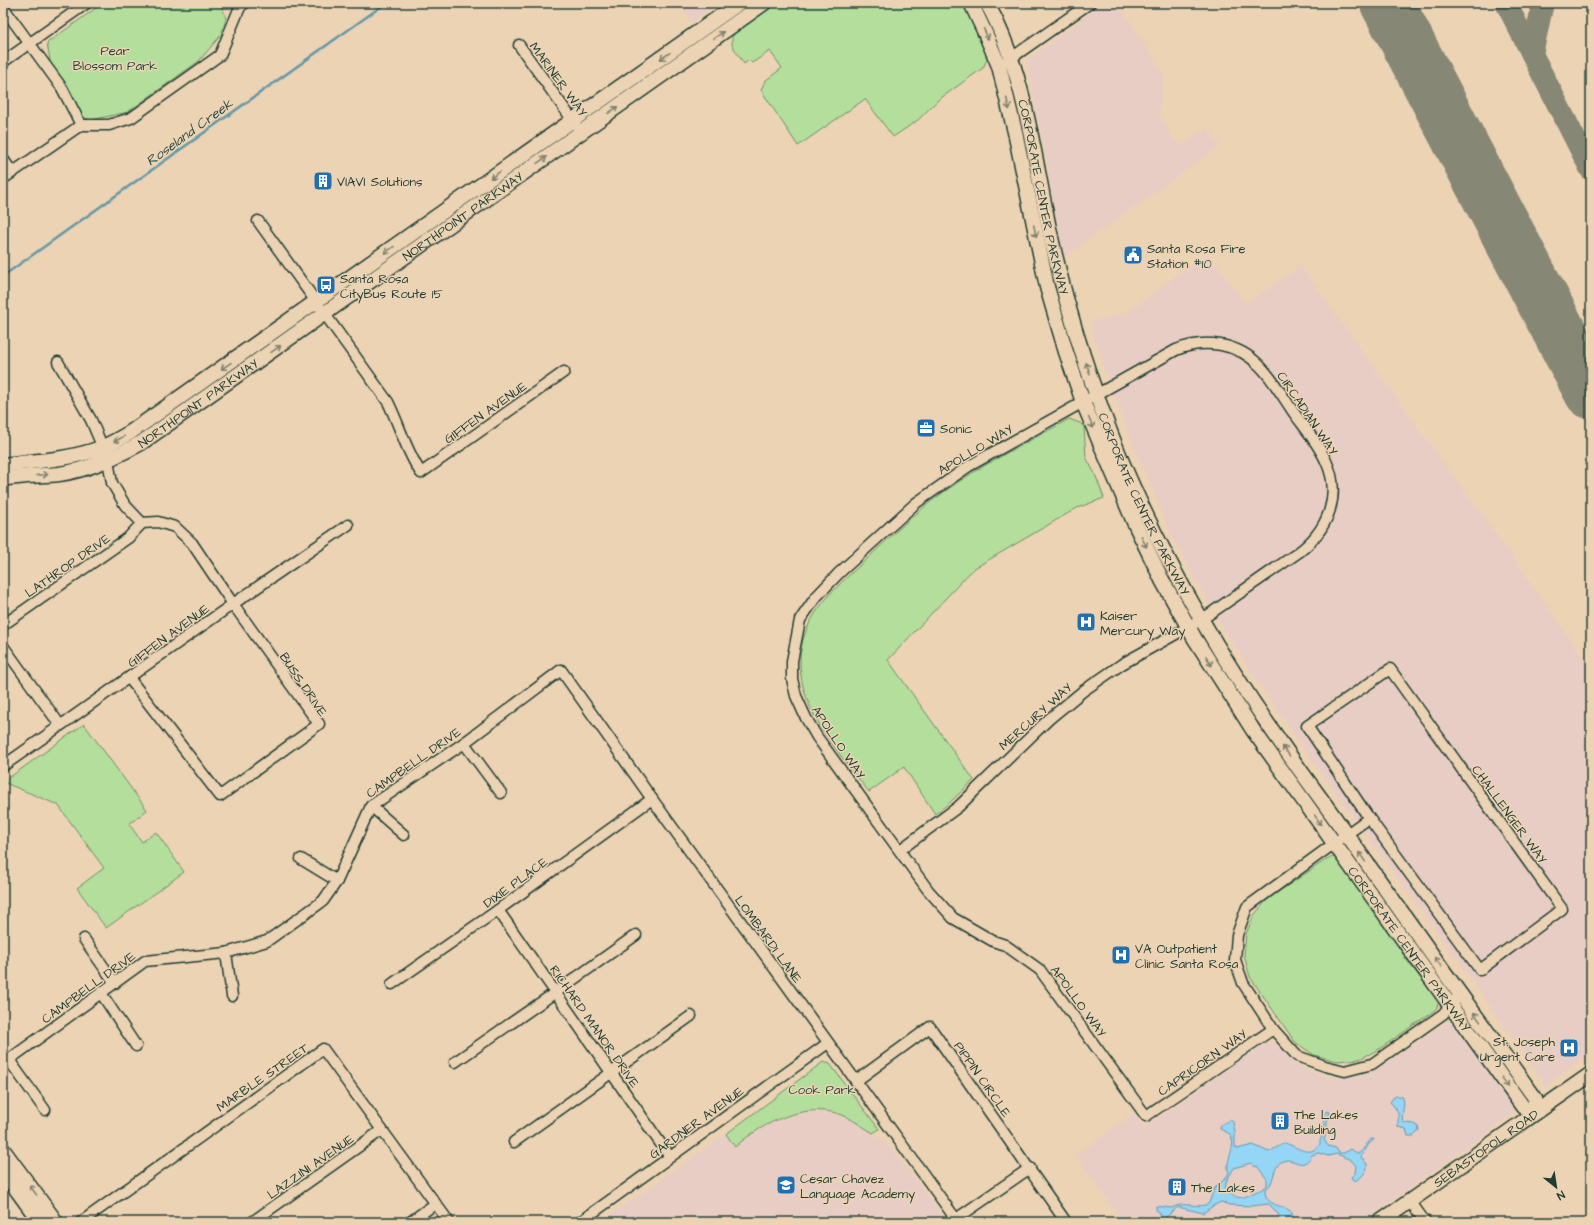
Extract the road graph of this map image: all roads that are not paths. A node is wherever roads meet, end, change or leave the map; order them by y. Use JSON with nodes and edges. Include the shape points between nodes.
{"nodes":[{"id":1,"x":87,"y":3,"type":"edge"},
{"id":2,"x":739,"y":3,"type":"edge"},
{"id":3,"x":764,"y":3,"type":"edge"},
{"id":4,"x":970,"y":3,"type":"edge"},
{"id":5,"x":986,"y":3,"type":"edge"},
{"id":6,"x":1090,"y":3,"type":"edge"},
{"id":7,"x":240,"y":4,"type":"edge"},
{"id":8,"x":3,"y":7,"type":"edge"},
{"id":9,"x":29,"y":44,"type":"junction"},
{"id":10,"x":519,"y":45,"type":"dead end"},
{"id":11,"x":3,"y":62,"type":"edge"},
{"id":12,"x":1005,"y":62,"type":"junction"},
{"id":13,"x":576,"y":124,"type":"junction"},
{"id":14,"x":81,"y":125,"type":"junction"},
{"id":15,"x":3,"y":159,"type":"edge"},
{"id":16,"x":12,"y":172,"type":"junction"},
{"id":17,"x":3,"y":179,"type":"edge"},
{"id":18,"x":258,"y":221,"type":"dead end"},
{"id":19,"x":316,"y":302,"type":"junction"},
{"id":20,"x":325,"y":314,"type":"junction"},
{"id":21,"x":58,"y":362,"type":"dead end"},
{"id":22,"x":564,"y":372,"type":"dead end"},
{"id":23,"x":1097,"y":394,"type":"junction"},
{"id":24,"x":1083,"y":402,"type":"junction"},
{"id":25,"x":103,"y":446,"type":"junction"},
{"id":26,"x":108,"y":460,"type":"junction"},
{"id":27,"x":3,"y":465,"type":"edge"},
{"id":28,"x":3,"y":479,"type":"edge"},
{"id":29,"x":142,"y":523,"type":"junction"},
{"id":30,"x":348,"y":525,"type":"dead end"},
{"id":31,"x":233,"y":604,"type":"junction"},
{"id":32,"x":1201,"y":620,"type":"junction"},
{"id":33,"x":3,"y":626,"type":"edge"},
{"id":34,"x":1189,"y":628,"type":"junction"},
{"id":35,"x":3,"y":646,"type":"edge"},
{"id":36,"x":561,"y":670,"type":"joint"},
{"id":37,"x":129,"y":678,"type":"junction"},
{"id":38,"x":60,"y":725,"type":"junction"},
{"id":39,"x":464,"y":743,"type":"junction"},
{"id":40,"x":3,"y":766,"type":"edge"},
{"id":41,"x":500,"y":793,"type":"dead end"},
{"id":42,"x":652,"y":799,"type":"junction"},
{"id":43,"x":371,"y":806,"type":"junction"},
{"id":44,"x":1369,"y":818,"type":"junction"},
{"id":45,"x":1346,"y":834,"type":"junction"},
{"id":46,"x":404,"y":835,"type":"dead end"},
{"id":47,"x":1334,"y":843,"type":"junction"},
{"id":48,"x":900,"y":850,"type":"junction"},
{"id":49,"x":301,"y":859,"type":"dead end"},
{"id":50,"x":337,"y":881,"type":"junction"},
{"id":51,"x":498,"y":910,"type":"junction"},
{"id":52,"x":636,"y":935,"type":"dead end"},
{"id":53,"x":84,"y":939,"type":"dead end"},
{"id":54,"x":226,"y":953,"type":"junction"},
{"id":55,"x":115,"y":983,"type":"junction"},
{"id":56,"x":392,"y":984,"type":"dead end"},
{"id":57,"x":556,"y":992,"type":"junction"},
{"id":58,"x":101,"y":993,"type":"junction"},
{"id":59,"x":1461,"y":994,"type":"junction"},
{"id":60,"x":232,"y":996,"type":"dead end"},
{"id":61,"x":1450,"y":1004,"type":"junction"},
{"id":62,"x":691,"y":1016,"type":"dead end"},
{"id":63,"x":1273,"y":1029,"type":"junction"},
{"id":64,"x":828,"y":1043,"type":"junction"},
{"id":65,"x":136,"y":1046,"type":"dead end"},
{"id":66,"x":6,"y":1062,"type":"edge"},
{"id":67,"x":455,"y":1062,"type":"dead end"},
{"id":68,"x":612,"y":1073,"type":"junction"},
{"id":69,"x":1591,"y":1074,"type":"edge"},
{"id":70,"x":856,"y":1081,"type":"junction"},
{"id":71,"x":45,"y":1110,"type":"dead end"},
{"id":72,"x":1536,"y":1112,"type":"junction"},
{"id":73,"x":1146,"y":1116,"type":"joint"},
{"id":74,"x":382,"y":1130,"type":"junction"},
{"id":75,"x":514,"y":1142,"type":"dead end"},
{"id":76,"x":3,"y":1150,"type":"edge"},
{"id":77,"x":670,"y":1157,"type":"junction"},
{"id":78,"x":1030,"y":1168,"type":"junction"},
{"id":79,"x":3,"y":1171,"type":"edge"},
{"id":80,"x":1410,"y":1201,"type":"junction"},
{"id":81,"x":435,"y":1204,"type":"junction"},
{"id":82,"x":957,"y":1220,"type":"edge"},
{"id":83,"x":40,"y":1222,"type":"edge"},
{"id":84,"x":56,"y":1222,"type":"edge"},
{"id":85,"x":81,"y":1222,"type":"edge"},
{"id":86,"x":252,"y":1222,"type":"edge"},
{"id":87,"x":410,"y":1222,"type":"edge"},
{"id":88,"x":449,"y":1222,"type":"edge"},
{"id":89,"x":580,"y":1222,"type":"edge"},
{"id":90,"x":1066,"y":1222,"type":"edge"},
{"id":91,"x":1380,"y":1222,"type":"edge"},
{"id":92,"x":1425,"y":1222,"type":"edge"}],
"edges":[{"from":1,"to":9,"type":"street"},
{"from":2,"to":13,"type":"street","name":"NORTHPOINT PARKWAY","one_way":true},
{"from":20,"to":3,"type":"street","name":"NORTHPOINT PARKWAY","one_way":true},
{"from":4,"to":12,"type":"street","name":"CORPORATE CENTER PARKWAY","one_way":true,"via":[[986,35]]},
{"from":5,"to":12,"type":"street","name":"CORPORATE CENTER PARKWAY","via":[[993,14]]},
{"from":6,"to":12,"type":"street"},
{"from":7,"to":14,"type":"street","via":[[220,55],[131,118],[109,126]]},
{"from":8,"to":9,"type":"street"},
{"from":9,"to":11,"type":"street"},
{"from":9,"to":14,"type":"street","via":[[62,88]]},
{"from":10,"to":13,"type":"street","name":"MARINER WAY"},
{"from":23,"to":12,"type":"street","name":"CORPORATE CENTER PARKWAY","one_way":true,"via":[[1062,283],[1024,105]]},
{"from":12,"to":24,"type":"street","name":"CORPORATE CENTER PARKWAY","one_way":true,"via":[[1015,132],[1047,287]]},
{"from":13,"to":19,"type":"street","name":"NORTHPOINT PARKWAY","one_way":true},
{"from":14,"to":16,"type":"street"},
{"from":15,"to":16,"type":"street"},
{"from":16,"to":17,"type":"street"},
{"from":18,"to":19,"type":"street"},
{"from":19,"to":20,"type":"street"},
{"from":19,"to":25,"type":"street","name":"NORTHPOINT PARKWAY","one_way":true,"via":[[144,424]]},
{"from":20,"to":22,"type":"street","name":"GIFFEN AVENUE","via":[[388,402],[409,453],[421,473]]},
{"from":26,"to":20,"type":"street","name":"NORTHPOINT PARKWAY","one_way":true,"via":[[141,444]]},
{"from":21,"to":25,"type":"street"},
{"from":23,"to":24,"type":"street","name":"APOLLO WAY"},
{"from":23,"to":32,"type":"street","name":"CORPORATE CENTER PARKWAY","via":[[1150,525]]},
{"from":23,"to":32,"type":"street","name":"CIRCADIAN WAY","via":[[1182,347],[1205,343],[1224,345],[1244,353],[1259,365],[1327,462],[1332,480],[1332,499],[1328,516],[1319,533],[1305,547]]},
{"from":24,"to":34,"type":"street","name":"CORPORATE CENTER PARKWAY","one_way":true,"via":[[1134,522]]},
{"from":24,"to":48,"type":"street","name":"APOLLO WAY","via":[[969,466],[916,503],[839,573],[816,597],[800,620],[792,661],[792,679],[796,696],[817,737]]},
{"from":25,"to":26,"type":"street"},
{"from":25,"to":27,"type":"street","name":"NORTHPOINT PARKWAY","via":[[66,458]]},
{"from":28,"to":26,"type":"street","name":"NORTHPOINT PARKWAY","one_way":true,"via":[[61,474]]},
{"from":26,"to":29,"type":"street","via":[[112,483],[132,514]]},
{"from":29,"to":31,"type":"street","name":"BUSS DRIVE","via":[[158,522],[175,527],[192,543]]},
{"from":29,"to":33,"type":"street","name":"LATHROP DRIVE","via":[[128,538]]},
{"from":30,"to":31,"type":"street","name":"GIFFEN AVENUE"},
{"from":31,"to":37,"type":"street","name":"GIFFEN AVENUE"},
{"from":31,"to":37,"type":"street","name":"BUSS DRIVE","via":[[319,724],[220,796]]},
{"from":32,"to":34,"type":"street","name":"MERCURY WAY"},
{"from":45,"to":32,"type":"street","name":"CORPORATE CENTER PARKWAY","one_way":true,"via":[[1281,745]]},
{"from":34,"to":47,"type":"street","name":"CORPORATE CENTER PARKWAY","one_way":true,"via":[[1253,730]]},
{"from":34,"to":48,"type":"street","name":"MERCURY WAY","via":[[1114,669],[1080,693],[1050,718],[952,812]]},
{"from":35,"to":38,"type":"street"},
{"from":36,"to":39,"type":"street","name":"CAMPBELL DRIVE"},
{"from":36,"to":42,"type":"street","name":"LOMBARDI LANE"},
{"from":37,"to":38,"type":"street","name":"GIFFEN AVENUE"},
{"from":38,"to":40,"type":"street","name":"GIFFEN AVENUE"},
{"from":39,"to":41,"type":"street"},
{"from":39,"to":43,"type":"street","name":"CAMPBELL DRIVE"},
{"from":42,"to":51,"type":"street","name":"DIXIE PLACE"},
{"from":42,"to":64,"type":"street","name":"LOMBARDI LANE"},
{"from":43,"to":46,"type":"street"},
{"from":43,"to":50,"type":"street","name":"CAMPBELL DRIVE"},
{"from":44,"to":44,"type":"street","name":"CHALLENGER WAY","via":[[1307,726],[1390,669],[1562,909],[1480,970]]},
{"from":44,"to":45,"type":"street"},
{"from":45,"to":47,"type":"street"},
{"from":59,"to":45,"type":"street","name":"CORPORATE CENTER PARKWAY","one_way":true},
{"from":47,"to":61,"type":"street","name":"CORPORATE CENTER PARKWAY"},
{"from":47,"to":63,"type":"street","via":[[1247,907],[1237,935],[1235,960],[1243,983]]},
{"from":48,"to":73,"type":"street","name":"APOLLO WAY","via":[[928,890],[953,918],[1005,945],[1040,970]]},
{"from":49,"to":50,"type":"street"},
{"from":50,"to":54,"type":"street","name":"CAMPBELL DRIVE","via":[[322,900],[267,941]]},
{"from":51,"to":56,"type":"street","name":"DIXIE PLACE"},
{"from":51,"to":57,"type":"street","name":"RICHARD MANOR DRIVE"},
{"from":52,"to":57,"type":"street"},
{"from":53,"to":55,"type":"street"},
{"from":54,"to":55,"type":"street","name":"CAMPBELL DRIVE","via":[[145,961]]},
{"from":54,"to":60,"type":"street"},
{"from":55,"to":58,"type":"street","name":"CAMPBELL DRIVE"},
{"from":57,"to":67,"type":"street"},
{"from":57,"to":68,"type":"street","name":"RICHARD MANOR DRIVE"},
{"from":58,"to":65,"type":"street"},
{"from":58,"to":66,"type":"street","name":"CAMPBELL DRIVE"},
{"from":59,"to":61,"type":"street"},
{"from":72,"to":59,"type":"street","name":"CORPORATE CENTER PARKWAY","one_way":true,"via":[[1535,1098]]},
{"from":61,"to":63,"type":"street","via":[[1443,1014],[1372,1064],[1346,1071],[1297,1056]]},
{"from":61,"to":72,"type":"street","name":"CORPORATE CENTER PARKWAY","one_way":true,"via":[[1523,1106]]},
{"from":62,"to":68,"type":"street"},
{"from":63,"to":73,"type":"street","name":"CAPRICORN WAY"},
{"from":64,"to":70,"type":"street","name":"LOMBARDI LANE"},
{"from":64,"to":77,"type":"street","name":"GARDNER AVENUE"},
{"from":66,"to":71,"type":"street"},
{"from":68,"to":75,"type":"street"},
{"from":68,"to":77,"type":"street","name":"RICHARD MANOR DRIVE"},
{"from":69,"to":72,"type":"street","name":"SEBASTOPOL ROAD"},
{"from":70,"to":78,"type":"street","name":"PIPPIN CIRCLE","via":[[930,1027]]},
{"from":70,"to":82,"type":"street","name":"LOMBARDI LANE"},
{"from":72,"to":80,"type":"street","name":"SEBASTOPOL ROAD"},
{"from":74,"to":81,"type":"street","name":"MARBLE STREET"},
{"from":74,"to":85,"type":"street","name":"MARBLE STREET","via":[[323,1049]]},
{"from":74,"to":86,"type":"street","name":"LAZZINI AVENUE"},
{"from":84,"to":76,"type":"street","one_way":true},
{"from":77,"to":89,"type":"street","name":"GARDNER AVENUE"},
{"from":78,"to":82,"type":"street"},
{"from":78,"to":90,"type":"street","name":"PIPPIN CIRCLE"},
{"from":79,"to":83,"type":"street"},
{"from":80,"to":91,"type":"street","name":"SEBASTOPOL ROAD"},
{"from":80,"to":92,"type":"street"},
{"from":81,"to":87,"type":"street"},
{"from":81,"to":88,"type":"street","name":"MARBLE STREET"}]}
